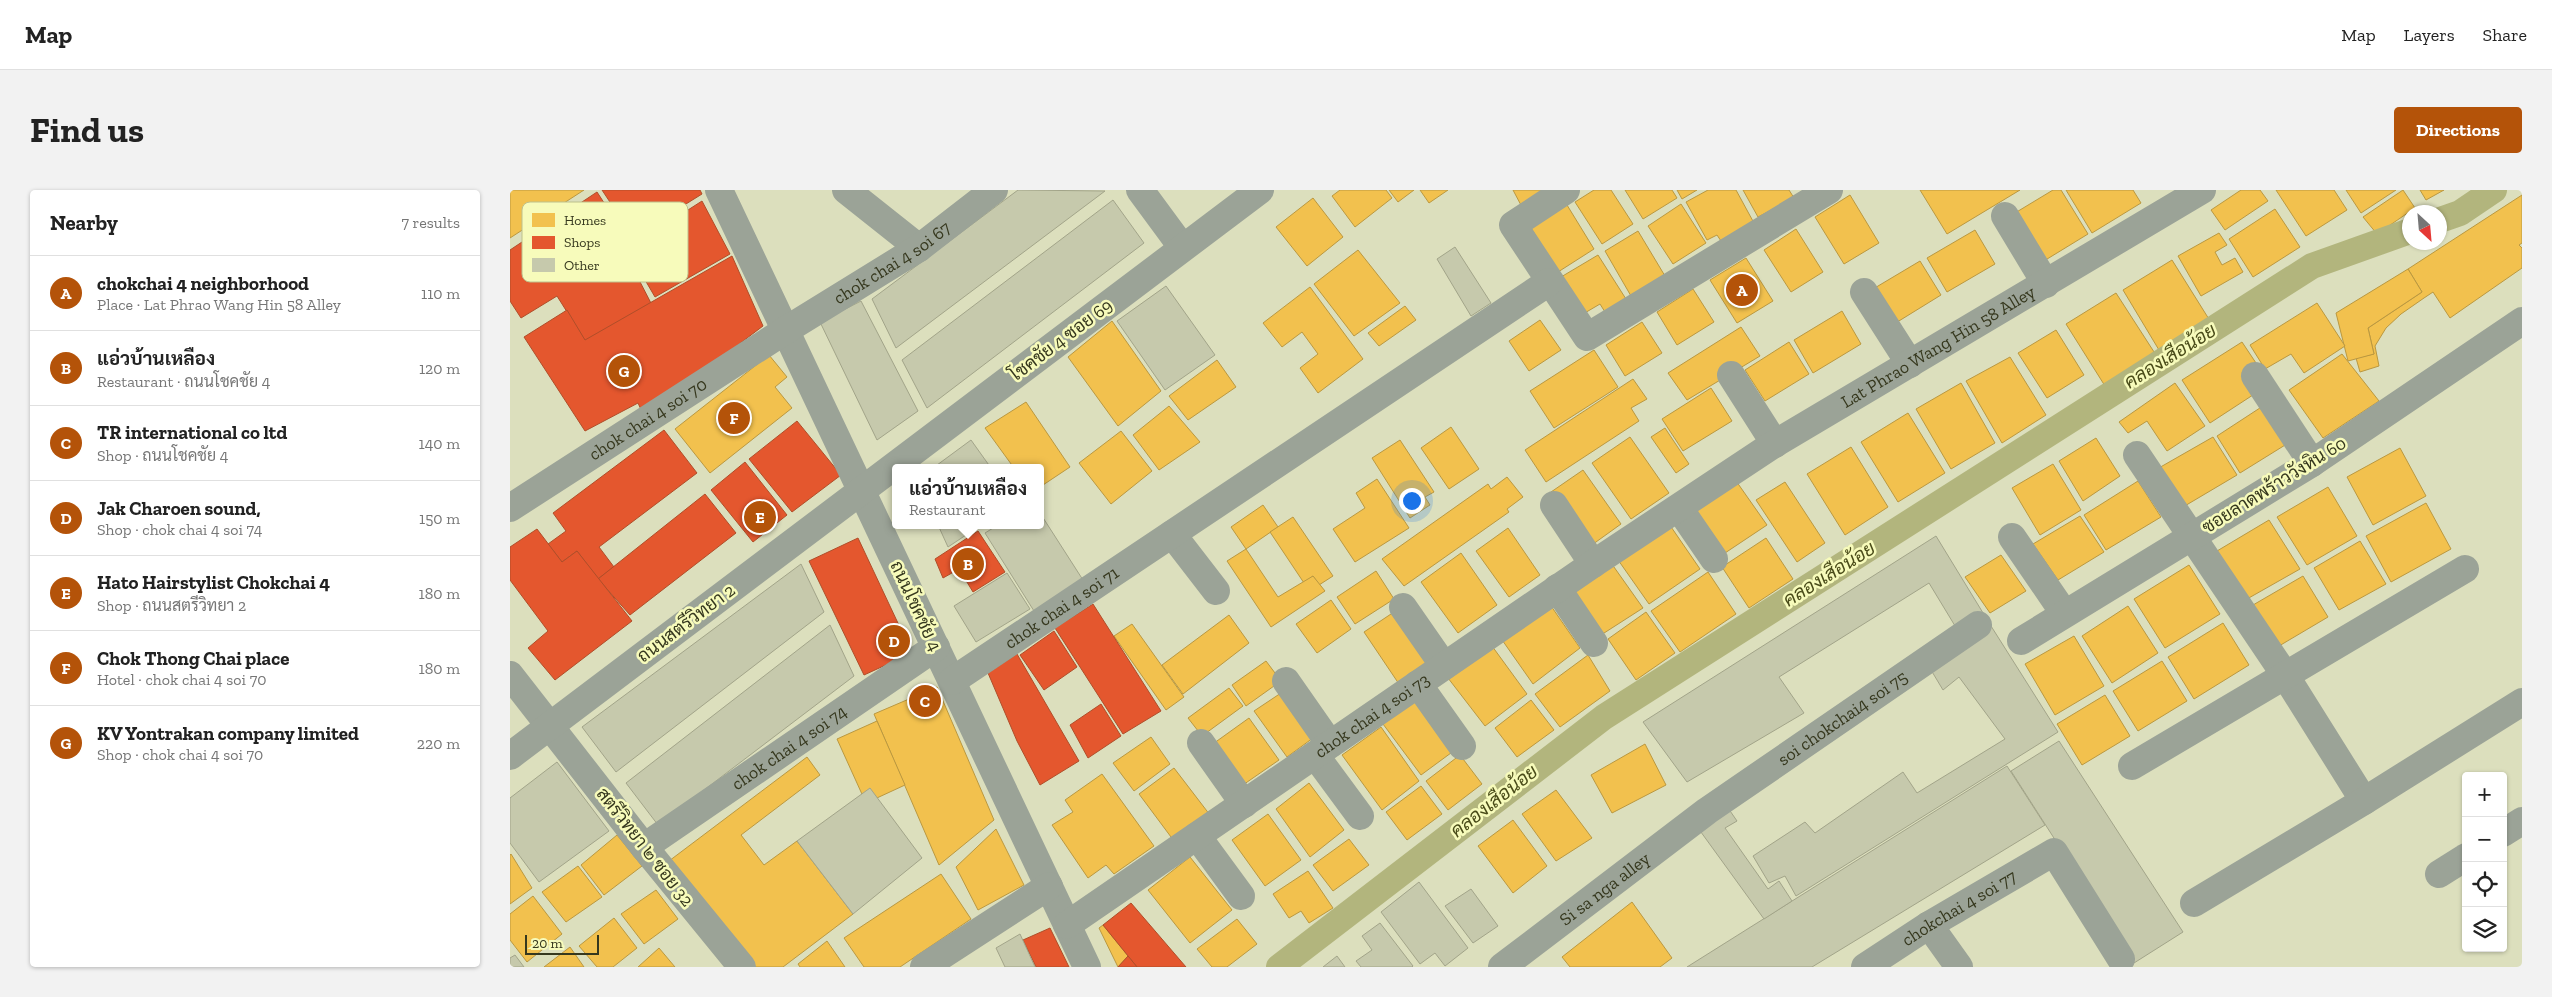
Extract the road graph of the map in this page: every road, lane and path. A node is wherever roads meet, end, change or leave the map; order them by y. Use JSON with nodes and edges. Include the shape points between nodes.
{"nodes":[{"id":1,"x":719,"y":190,"type":"edge"},
{"id":2,"x":846,"y":190,"type":"edge"},
{"id":3,"x":994,"y":190,"type":"edge"},
{"id":4,"x":1140,"y":190,"type":"edge"},
{"id":5,"x":1260,"y":190,"type":"edge"},
{"id":6,"x":1566,"y":190,"type":"edge"},
{"id":7,"x":1829,"y":190,"type":"edge"},
{"id":8,"x":2202,"y":190,"type":"edge"},
{"id":9,"x":2175,"y":198,"type":"edge"},
{"id":10,"x":2005,"y":216,"type":"dead end"},
{"id":11,"x":1182,"y":247,"type":"junction"},
{"id":12,"x":920,"y":248,"type":"junction"},
{"id":13,"x":1550,"y":282,"type":"junction"},
{"id":14,"x":2046,"y":284,"type":"junction"},
{"id":15,"x":1864,"y":292,"type":"dead end"},
{"id":16,"x":2522,"y":321,"type":"edge"},
{"id":17,"x":786,"y":330,"type":"junction"},
{"id":18,"x":1910,"y":364,"type":"junction"},
{"id":19,"x":1731,"y":375,"type":"dead end"},
{"id":20,"x":2255,"y":376,"type":"dead end"},
{"id":21,"x":1775,"y":444,"type":"junction"},
{"id":22,"x":2137,"y":455,"type":"dead end"},
{"id":23,"x":2312,"y":463,"type":"junction"},
{"id":24,"x":897,"y":464,"type":"edge"},
{"id":25,"x":892,"y":468,"type":"edge"},
{"id":26,"x":862,"y":491,"type":"junction"},
{"id":27,"x":1554,"y":505,"type":"dead end"},
{"id":28,"x":510,"y":508,"type":"edge"},
{"id":29,"x":1679,"y":508,"type":"junction"},
{"id":30,"x":1172,"y":534,"type":"junction"},
{"id":31,"x":2012,"y":537,"type":"dead end"},
{"id":32,"x":2192,"y":537,"type":"junction"},
{"id":33,"x":1714,"y":559,"type":"dead end"},
{"id":34,"x":1592,"y":564,"type":"junction"},
{"id":35,"x":2465,"y":569,"type":"dead end"},
{"id":36,"x":1557,"y":588,"type":"junction"},
{"id":37,"x":1216,"y":591,"type":"dead end"},
{"id":38,"x":1404,"y":607,"type":"dead end"},
{"id":39,"x":2064,"y":613,"type":"junction"},
{"id":40,"x":1978,"y":625,"type":"dead end"},
{"id":41,"x":2021,"y":641,"type":"dead end"},
{"id":42,"x":1594,"y":643,"type":"dead end"},
{"id":43,"x":936,"y":647,"type":"junction"},
{"id":44,"x":1444,"y":666,"type":"junction"},
{"id":45,"x":510,"y":675,"type":"edge"},
{"id":46,"x":2285,"y":675,"type":"junction"},
{"id":47,"x":952,"y":681,"type":"junction"},
{"id":48,"x":1286,"y":681,"type":"dead end"},
{"id":49,"x":1418,"y":684,"type":"junction"},
{"id":50,"x":2522,"y":702,"type":"edge"},
{"id":51,"x":549,"y":725,"type":"junction"},
{"id":52,"x":1201,"y":743,"type":"dead end"},
{"id":53,"x":1462,"y":746,"type":"dead end"},
{"id":54,"x":1323,"y":749,"type":"junction"},
{"id":55,"x":510,"y":756,"type":"edge"},
{"id":56,"x":2132,"y":766,"type":"dead end"},
{"id":57,"x":2364,"y":801,"type":"junction"},
{"id":58,"x":1244,"y":804,"type":"junction"},
{"id":59,"x":1707,"y":811,"type":"joint"},
{"id":60,"x":1360,"y":816,"type":"dead end"},
{"id":61,"x":2522,"y":821,"type":"edge"},
{"id":62,"x":2507,"y":830,"type":"edge"},
{"id":63,"x":1197,"y":836,"type":"junction"},
{"id":64,"x":644,"y":847,"type":"junction"},
{"id":65,"x":2462,"y":860,"type":"edge"},
{"id":66,"x":2439,"y":874,"type":"dead end"},
{"id":67,"x":1049,"y":886,"type":"junction"},
{"id":68,"x":1242,"y":896,"type":"dead end"},
{"id":69,"x":2194,"y":903,"type":"dead end"},
{"id":70,"x":1067,"y":925,"type":"junction"},
{"id":71,"x":1929,"y":925,"type":"junction"},
{"id":72,"x":2121,"y":959,"type":"dead end"},
{"id":73,"x":742,"y":967,"type":"edge"},
{"id":74,"x":924,"y":967,"type":"edge"},
{"id":75,"x":1087,"y":967,"type":"edge"},
{"id":76,"x":1502,"y":967,"type":"edge"},
{"id":77,"x":1865,"y":967,"type":"edge"},
{"id":78,"x":1959,"y":967,"type":"edge"}],
"edges":[{"from":1,"to":17,"type":"street","name":"ถนนโชคชัย 4"},
{"from":2,"to":12,"type":"street"},
{"from":3,"to":12,"type":"street","name":"chok chai 4 soi 67"},
{"from":4,"to":11,"type":"street"},
{"from":5,"to":11,"type":"street","name":"โชคชัย 4 ซอย 69"},
{"from":6,"to":13,"type":"street","via":[[1513,225]]},
{"from":7,"to":13,"type":"street","via":[[1587,337]]},
{"from":8,"to":9,"type":"street","name":"Lat Phrao Wang Hin 58 Alley"},
{"from":9,"to":14,"type":"street","name":"Lat Phrao Wang Hin 58 Alley"},
{"from":10,"to":14,"type":"street"},
{"from":11,"to":24,"type":"street","name":"โชคชัย 4 ซอย 69"},
{"from":12,"to":17,"type":"street","name":"chok chai 4 soi 67"},
{"from":13,"to":30,"type":"street","name":"chok chai 4 soi 71"},
{"from":14,"to":18,"type":"street","name":"Lat Phrao Wang Hin 58 Alley"},
{"from":15,"to":18,"type":"street"},
{"from":16,"to":23,"type":"street","name":"ซอยลาดพร้าววังหิน 60"},
{"from":17,"to":26,"type":"street","name":"ถนนโชคชัย 4"},
{"from":17,"to":28,"type":"street","name":"chok chai 4 soi 70"},
{"from":18,"to":21,"type":"street","name":"Lat Phrao Wang Hin 58 Alley"},
{"from":19,"to":21,"type":"street"},
{"from":20,"to":23,"type":"street"},
{"from":21,"to":29,"type":"street","name":"Lat Phrao Wang Hin 58 Alley"},
{"from":22,"to":32,"type":"street"},
{"from":23,"to":32,"type":"street","name":"ซอยลาดพร้าววังหิน 60"},
{"from":25,"to":26,"type":"street","name":"โชคชัย 4 ซอย 69"},
{"from":26,"to":43,"type":"street","name":"ถนนโชคชัย 4"},
{"from":26,"to":51,"type":"street","name":"ถนนสตรีวิทยา 2"},
{"from":27,"to":34,"type":"street"},
{"from":29,"to":33,"type":"street"},
{"from":29,"to":34,"type":"street","name":"chok chai 4 soi 73"},
{"from":30,"to":37,"type":"street"},
{"from":30,"to":47,"type":"street","name":"chok chai 4 soi 71"},
{"from":31,"to":39,"type":"street"},
{"from":32,"to":39,"type":"street","name":"ซอยลาดพร้าววังหิน 60"},
{"from":32,"to":46,"type":"street"},
{"from":34,"to":36,"type":"street","name":"chok chai 4 soi 73"},
{"from":35,"to":46,"type":"street"},
{"from":36,"to":42,"type":"street"},
{"from":36,"to":44,"type":"street","name":"chok chai 4 soi 73"},
{"from":38,"to":44,"type":"street"},
{"from":39,"to":41,"type":"street","name":"ซอยลาดพร้าววังหิน 60"},
{"from":40,"to":59,"type":"street","name":"soi chokchai4 soi 75"},
{"from":43,"to":47,"type":"street","name":"ถนนโชคชัย 4"},
{"from":43,"to":64,"type":"street","name":"chok chai 4 soi 74"},
{"from":44,"to":49,"type":"street","name":"chok chai 4 soi 73"},
{"from":45,"to":51,"type":"street","name":"สตรีวิทยา ๒ ซอย 32"},
{"from":46,"to":56,"type":"street"},
{"from":46,"to":57,"type":"street"},
{"from":47,"to":67,"type":"street","name":"ถนนโชคชัย 4"},
{"from":48,"to":54,"type":"street"},
{"from":49,"to":53,"type":"street"},
{"from":49,"to":54,"type":"street","name":"chok chai 4 soi 73"},
{"from":50,"to":57,"type":"street"},
{"from":51,"to":55,"type":"street","name":"ถนนสตรีวิทยา 2"},
{"from":51,"to":64,"type":"street","name":"สตรีวิทยา ๒ ซอย 32"},
{"from":52,"to":58,"type":"street"},
{"from":54,"to":58,"type":"street","name":"chok chai 4 soi 73"},
{"from":54,"to":60,"type":"street"},
{"from":57,"to":69,"type":"street"},
{"from":58,"to":63,"type":"street","name":"chok chai 4 soi 73"},
{"from":59,"to":76,"type":"street","name":"Si sa nga alley"},
{"from":61,"to":62,"type":"street"},
{"from":63,"to":68,"type":"street"},
{"from":63,"to":70,"type":"street","name":"chok chai 4 soi 73"},
{"from":64,"to":73,"type":"street","name":"สตรีวิทยา ๒ ซอย 32"},
{"from":65,"to":66,"type":"street"},
{"from":67,"to":70,"type":"street","name":"ถนนโชคชัย 4"},
{"from":67,"to":74,"type":"street"},
{"from":70,"to":75,"type":"street","name":"ถนนโชคชัย 4"},
{"from":71,"to":72,"type":"street","name":"chokchai 4 soi 77","via":[[2054,852]]},
{"from":71,"to":77,"type":"street","name":"chokchai 4 soi 77"},
{"from":71,"to":78,"type":"street"}]}
